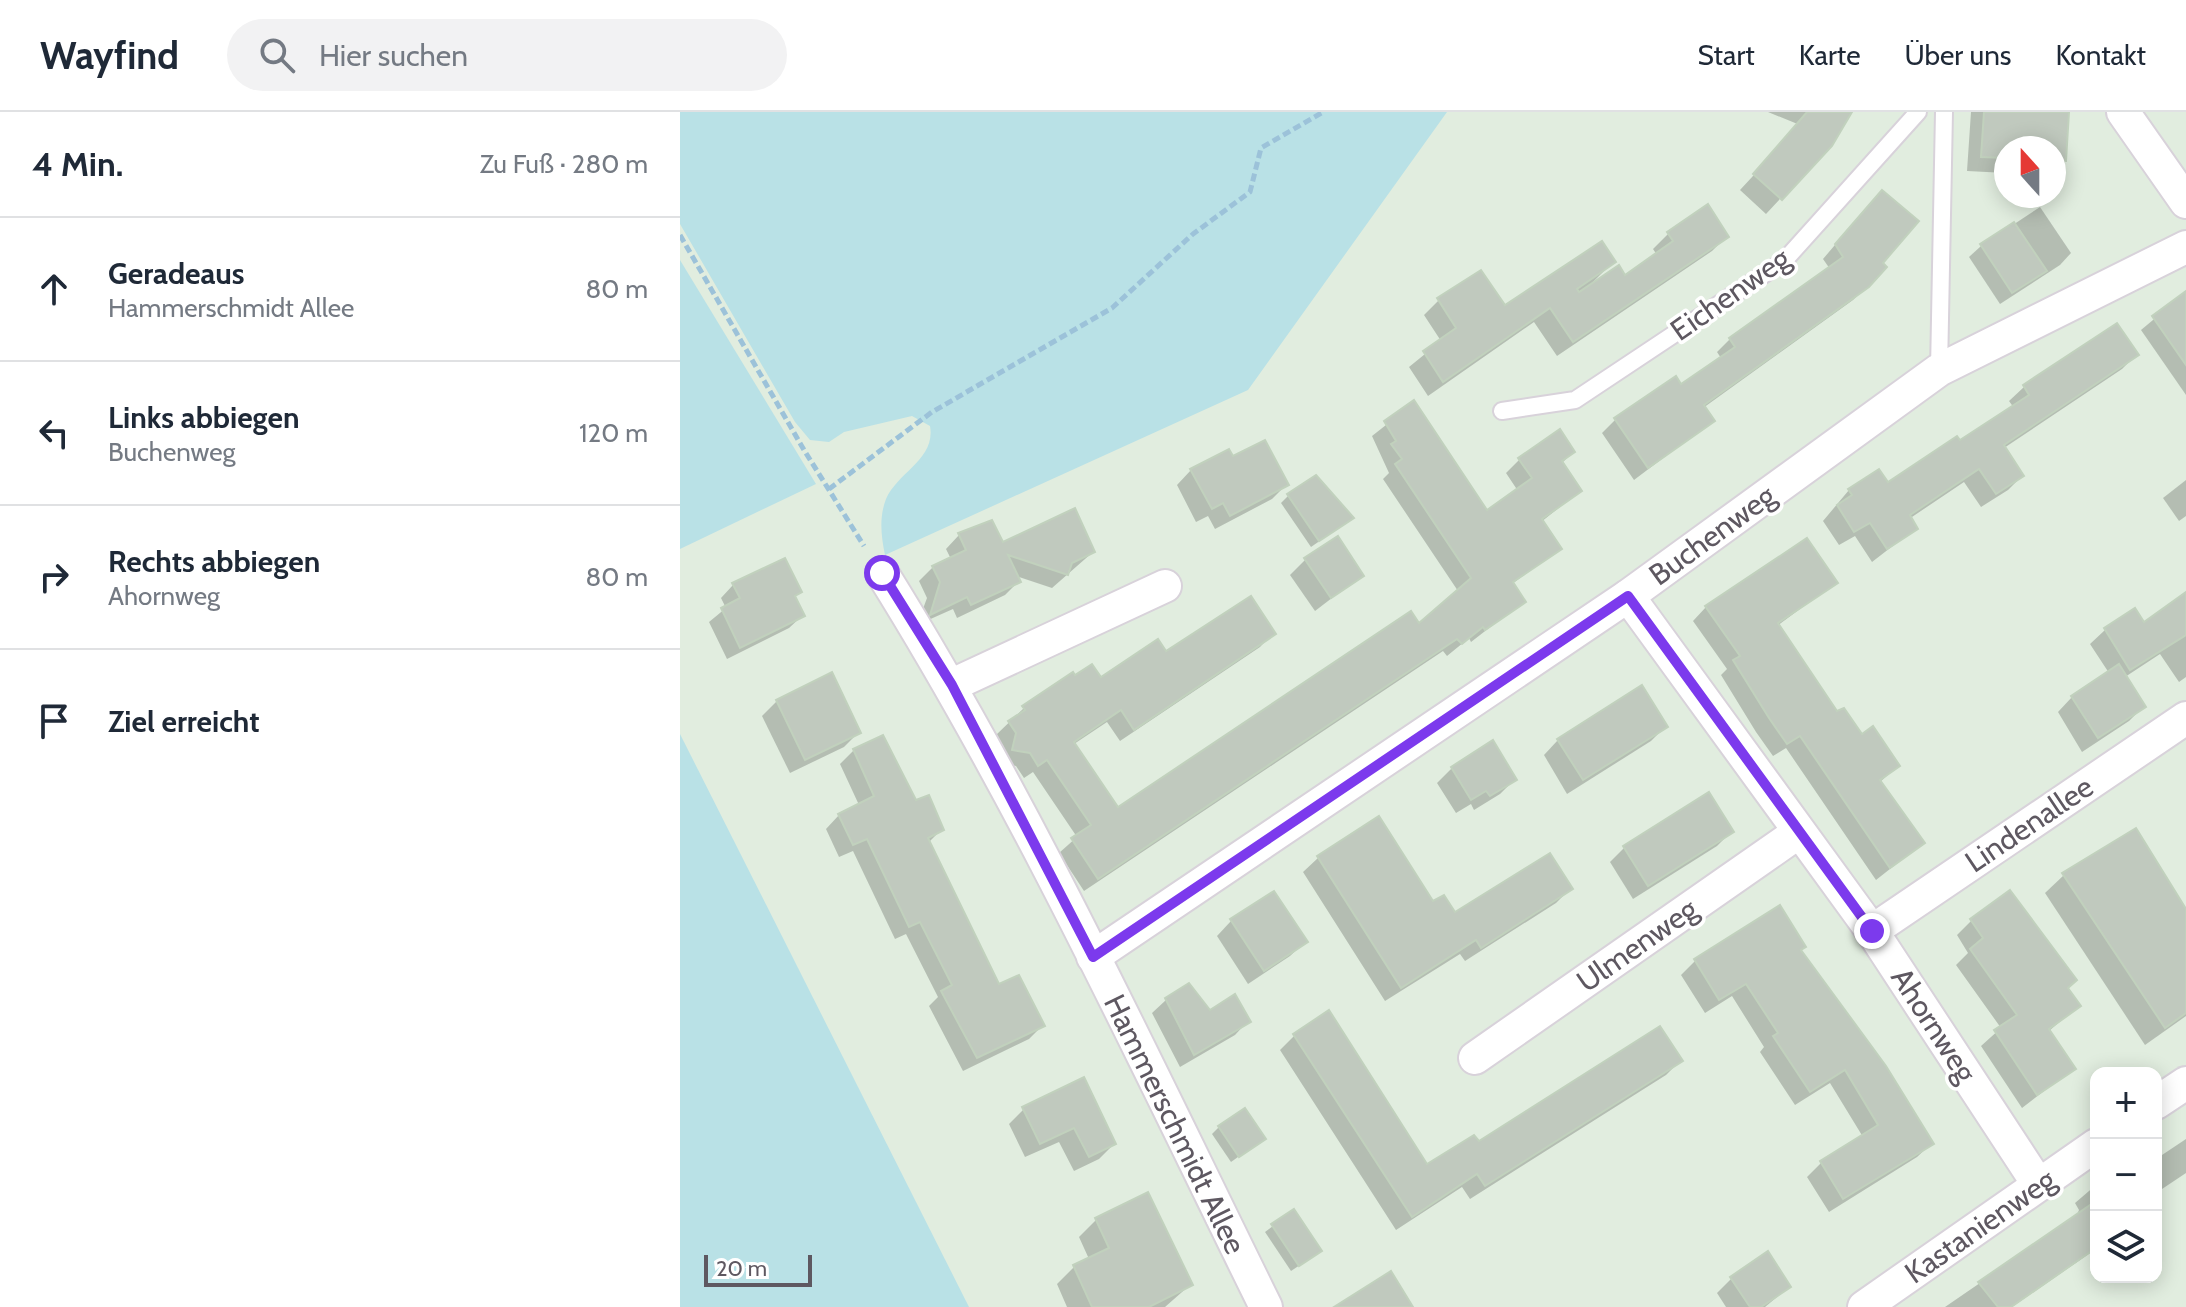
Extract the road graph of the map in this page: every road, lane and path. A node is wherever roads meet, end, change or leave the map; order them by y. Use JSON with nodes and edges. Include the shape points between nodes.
{"nodes":[{"id":1,"x":1323,"y":112,"type":"edge"},
{"id":2,"x":1918,"y":112,"type":"edge"},
{"id":3,"x":1944,"y":112,"type":"edge"},
{"id":4,"x":2123,"y":112,"type":"edge"},
{"id":5,"x":2186,"y":202,"type":"edge"},
{"id":6,"x":680,"y":235,"type":"edge"},
{"id":7,"x":2186,"y":247,"type":"edge"},
{"id":8,"x":1939,"y":370,"type":"junction"},
{"id":9,"x":1502,"y":411,"type":"dead end"},
{"id":10,"x":829,"y":489,"type":"junction"},
{"id":11,"x":882,"y":573,"type":"joint"},
{"id":12,"x":1165,"y":586,"type":"dead end"},
{"id":13,"x":1628,"y":596,"type":"junction"},
{"id":14,"x":952,"y":685,"type":"junction"},
{"id":15,"x":2186,"y":718,"type":"edge"},
{"id":16,"x":1799,"y":832,"type":"junction"},
{"id":17,"x":1872,"y":931,"type":"junction"},
{"id":18,"x":1093,"y":957,"type":"junction"},
{"id":19,"x":1475,"y":1058,"type":"dead end"},
{"id":20,"x":2186,"y":1083,"type":"edge"},
{"id":21,"x":2162,"y":1099,"type":"edge"},
{"id":22,"x":2090,"y":1149,"type":"edge"},
{"id":23,"x":2038,"y":1184,"type":"junction"},
{"id":24,"x":1266,"y":1307,"type":"edge"},
{"id":25,"x":1864,"y":1307,"type":"edge"}],
"edges":[{"from":1,"to":10,"type":"path","via":[[1261,148],[1250,192],[1193,234],[1112,308],[932,412]]},
{"from":2,"to":9,"type":"lane","name":"Eichenweg","via":[[1784,261],[1575,400]]},
{"from":3,"to":8,"type":"lane"},
{"from":4,"to":5,"type":"street"},
{"from":6,"to":10,"type":"path"},
{"from":7,"to":8,"type":"street","name":"Buchenweg"},
{"from":8,"to":13,"type":"street","name":"Buchenweg"},
{"from":10,"to":11,"type":"path"},
{"from":11,"to":14,"type":"street","name":"Hammerschmidt Allee"},
{"from":12,"to":14,"type":"street"},
{"from":13,"to":16,"type":"street","name":"Ahornweg"},
{"from":13,"to":18,"type":"street","name":"Buchenweg"},
{"from":14,"to":18,"type":"street","name":"Hammerschmidt Allee"},
{"from":15,"to":17,"type":"street","name":"Lindenallee"},
{"from":16,"to":17,"type":"street","name":"Ahornweg"},
{"from":16,"to":19,"type":"street","name":"Ulmenweg"},
{"from":17,"to":23,"type":"street","name":"Ahornweg"},
{"from":18,"to":24,"type":"street","name":"Hammerschmidt Allee"},
{"from":20,"to":21,"type":"street"},
{"from":22,"to":23,"type":"street","name":"Kastanienweg"},
{"from":23,"to":25,"type":"street","name":"Kastanienweg"}]}
